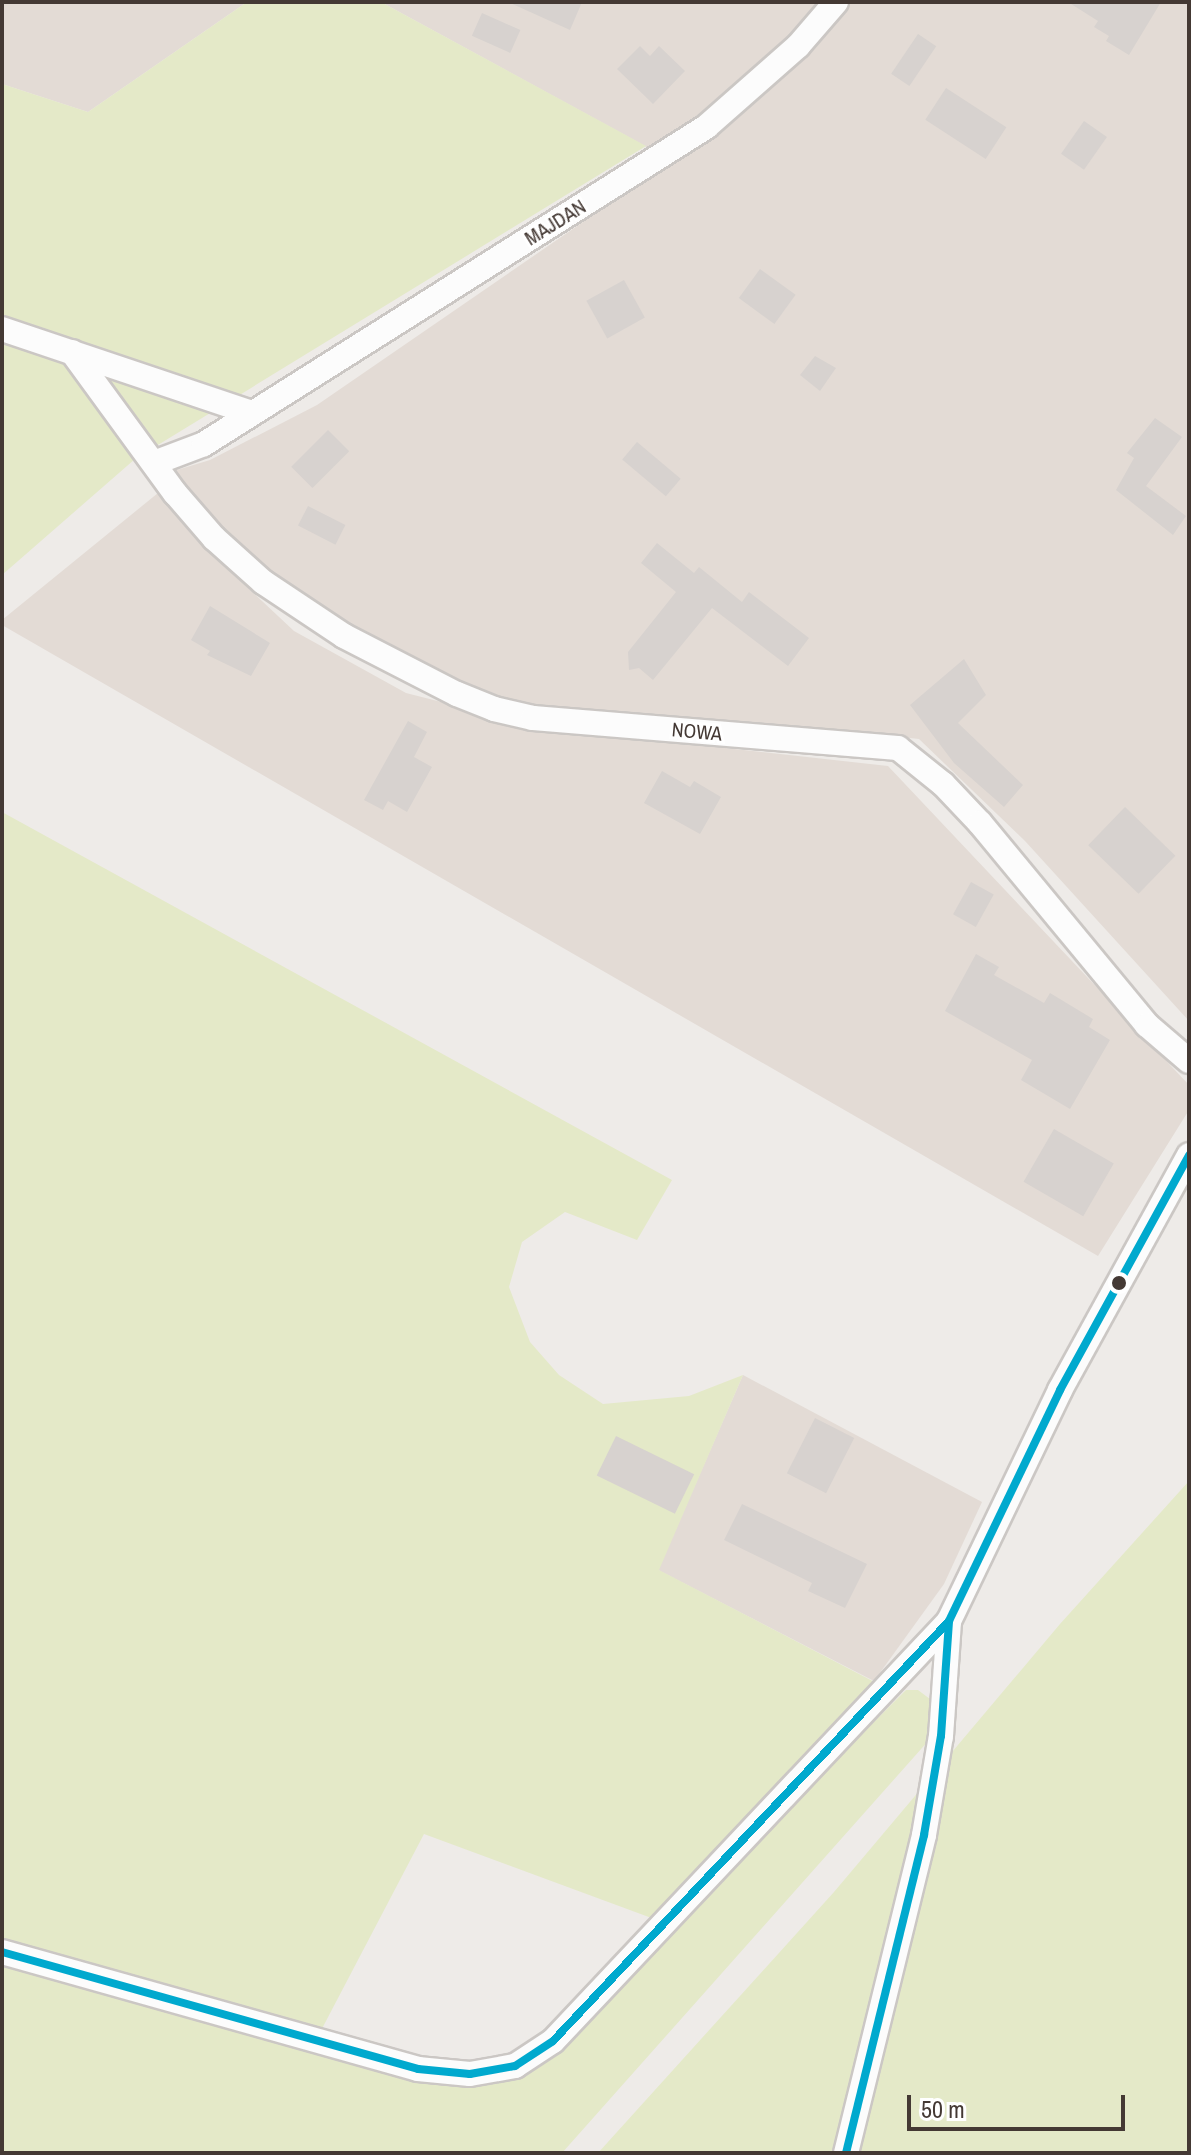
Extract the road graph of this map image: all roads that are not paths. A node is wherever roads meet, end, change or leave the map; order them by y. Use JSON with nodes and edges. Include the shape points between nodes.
{"nodes":[{"id":1,"x":836,"y":2,"type":"edge"},
{"id":2,"x":2,"y":329,"type":"edge"},
{"id":3,"x":72,"y":352,"type":"junction"},
{"id":4,"x":252,"y":413,"type":"junction"},
{"id":5,"x":154,"y":463,"type":"junction"},
{"id":6,"x":1189,"y":1061,"type":"edge"},
{"id":7,"x":1189,"y":1155,"type":"edge"},
{"id":8,"x":949,"y":1621,"type":"junction"},
{"id":9,"x":2,"y":1952,"type":"edge"},
{"id":10,"x":846,"y":2153,"type":"edge"}],
"edges":[{"from":1,"to":4,"type":"street","name":"MAJDAN","via":[[798,46],[706,127]]},
{"from":2,"to":3,"type":"street"},
{"from":3,"to":4,"type":"street"},
{"from":3,"to":5,"type":"street","name":"NOWA"},
{"from":4,"to":5,"type":"street","name":"MAJDAN","via":[[204,444]]},
{"from":5,"to":6,"type":"street","name":"NOWA","via":[[214,538],[263,582],[344,636],[494,709],[533,718],[898,748],[980,823],[1147,1025]]},
{"from":7,"to":8,"type":"street","via":[[1060,1390]]},
{"from":8,"to":9,"type":"street","via":[[553,2041],[515,2066],[470,2074],[418,2069]]},
{"from":8,"to":10,"type":"street","via":[[941,1736],[924,1835]]}]}
